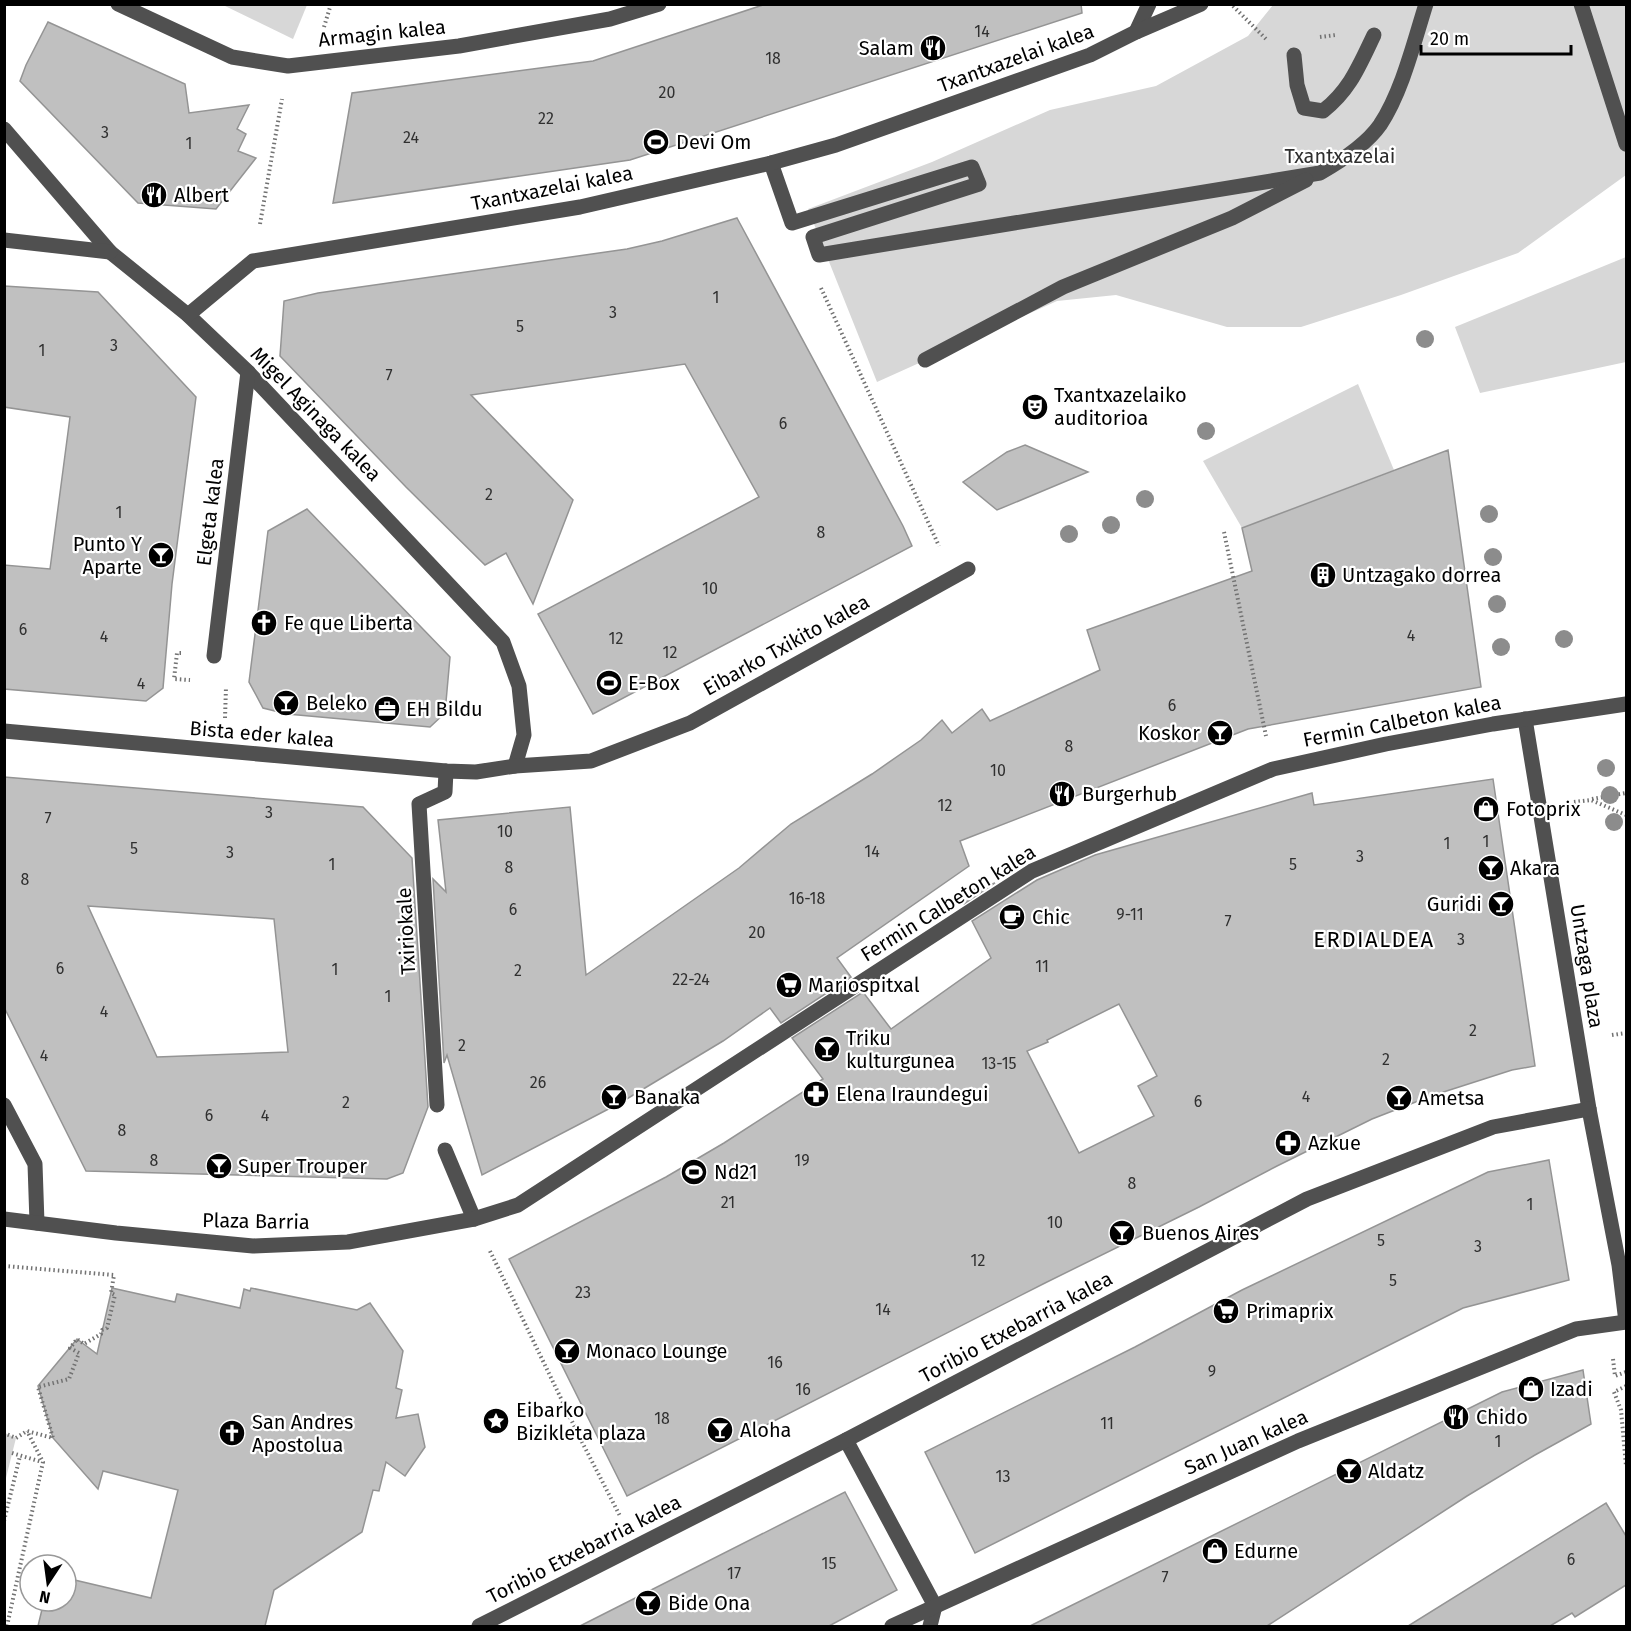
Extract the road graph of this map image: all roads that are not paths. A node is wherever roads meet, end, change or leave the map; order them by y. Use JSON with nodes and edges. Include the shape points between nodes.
{"nodes":[{"id":1,"x":118,"y":4,"type":"edge"},
{"id":2,"x":659,"y":4,"type":"edge"},
{"id":3,"x":1149,"y":4,"type":"edge"},
{"id":4,"x":1201,"y":4,"type":"edge"},
{"id":5,"x":1426,"y":4,"type":"edge"},
{"id":6,"x":1581,"y":4,"type":"edge"},
{"id":7,"x":1136,"y":32,"type":"junction"},
{"id":8,"x":1374,"y":35,"type":"dead end"},
{"id":9,"x":1294,"y":55,"type":"dead end"},
{"id":10,"x":4,"y":129,"type":"edge"},
{"id":11,"x":1626,"y":144,"type":"edge"},
{"id":12,"x":771,"y":163,"type":"junction"},
{"id":13,"x":1320,"y":173,"type":"junction"},
{"id":14,"x":4,"y":240,"type":"edge"},
{"id":15,"x":110,"y":252,"type":"junction"},
{"id":16,"x":188,"y":315,"type":"junction"},
{"id":17,"x":925,"y":360,"type":"dead end"},
{"id":18,"x":248,"y":372,"type":"junction"},
{"id":19,"x":968,"y":569,"type":"dead end"},
{"id":20,"x":214,"y":656,"type":"dead end"},
{"id":21,"x":1626,"y":704,"type":"edge"},
{"id":22,"x":1525,"y":718,"type":"junction"},
{"id":23,"x":4,"y":731,"type":"edge"},
{"id":24,"x":515,"y":766,"type":"junction"},
{"id":25,"x":446,"y":771,"type":"junction"},
{"id":26,"x":4,"y":1105,"type":"edge"},
{"id":27,"x":437,"y":1105,"type":"dead end"},
{"id":28,"x":1589,"y":1109,"type":"junction"},
{"id":29,"x":445,"y":1150,"type":"dead end"},
{"id":30,"x":4,"y":1219,"type":"edge"},
{"id":31,"x":474,"y":1219,"type":"junction"},
{"id":32,"x":37,"y":1223,"type":"junction"},
{"id":33,"x":1626,"y":1322,"type":"edge"},
{"id":34,"x":846,"y":1440,"type":"junction"},
{"id":35,"x":935,"y":1606,"type":"junction"},
{"id":36,"x":478,"y":1626,"type":"edge"},
{"id":37,"x":892,"y":1626,"type":"edge"},
{"id":38,"x":930,"y":1626,"type":"edge"}],
"edges":[{"from":1,"to":2,"type":"street","name":"Armagin kalea","via":[[232,57],[288,66],[459,46],[610,19]]},
{"from":3,"to":7,"type":"street"},
{"from":4,"to":7,"type":"street","name":"Txantxazelai kalea"},
{"from":5,"to":13,"type":"street","via":[[1400,84],[1380,125],[1348,157]]},
{"from":6,"to":11,"type":"street"},
{"from":7,"to":12,"type":"street","name":"Txantxazelai kalea","via":[[1090,55],[836,145]]},
{"from":8,"to":9,"type":"street","via":[[1339,99],[1323,111],[1304,108]]},
{"from":10,"to":15,"type":"street","name":"Migel Aginaga kalea"},
{"from":12,"to":13,"type":"street","via":[[792,223],[972,167],[979,184],[813,237],[819,255]]},
{"from":12,"to":16,"type":"street","name":"Txantxazelai kalea","via":[[580,207],[253,261]]},
{"from":13,"to":17,"type":"street","via":[[1232,218],[1063,287]]},
{"from":14,"to":15,"type":"street"},
{"from":15,"to":16,"type":"street","name":"Migel Aginaga kalea"},
{"from":16,"to":18,"type":"street","name":"Migel Aginaga kalea"},
{"from":18,"to":20,"type":"street","name":"Elgeta kalea"},
{"from":18,"to":24,"type":"street","name":"Migel Aginaga kalea","via":[[503,642],[519,686],[524,735]]},
{"from":19,"to":24,"type":"street","name":"Eibarko Txikito kalea","via":[[690,723],[591,761]]},
{"from":21,"to":22,"type":"street"},
{"from":22,"to":28,"type":"street","name":"Untzaga plaza"},
{"from":22,"to":31,"type":"street","name":"Fermin Calbeton kalea","via":[[1273,769],[1032,871],[518,1205]]},
{"from":23,"to":25,"type":"street","name":"Bista eder kalea"},
{"from":24,"to":25,"type":"street","name":"Bista eder kalea","via":[[476,772]]},
{"from":25,"to":27,"type":"street","name":"Txiriokale","via":[[445,792],[420,804]]},
{"from":26,"to":32,"type":"street","via":[[35,1164]]},
{"from":28,"to":33,"type":"street","name":"Untzaga plaza"},
{"from":28,"to":34,"type":"street","name":"Toribio Etxebarria kalea","via":[[1493,1127],[1306,1199]]},
{"from":29,"to":31,"type":"street"},
{"from":30,"to":32,"type":"street","name":"Plaza Barria"},
{"from":31,"to":32,"type":"street","name":"Plaza Barria","via":[[348,1242],[253,1246]]},
{"from":33,"to":35,"type":"street","name":"San Juan kalea","via":[[1576,1329],[1298,1441]]},
{"from":34,"to":35,"type":"street"},
{"from":34,"to":36,"type":"street","name":"Toribio Etxebarria kalea"},
{"from":35,"to":37,"type":"street","name":"San Juan kalea"},
{"from":35,"to":38,"type":"street"}]}
